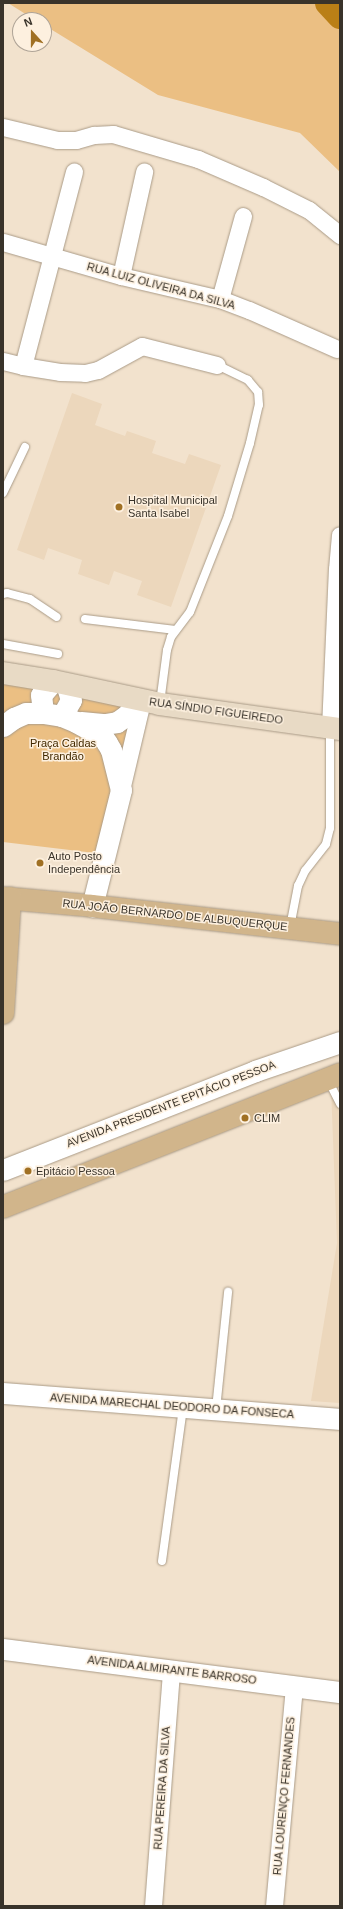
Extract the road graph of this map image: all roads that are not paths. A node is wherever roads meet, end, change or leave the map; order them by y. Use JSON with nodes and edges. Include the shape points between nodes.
{"nodes":[{"id":1,"x":3,"y":127,"type":"edge"},
{"id":2,"x":74,"y":172,"type":"dead end"},
{"id":3,"x":144,"y":172,"type":"dead end"},
{"id":4,"x":243,"y":216,"type":"dead end"},
{"id":5,"x":340,"y":235,"type":"edge"},
{"id":6,"x":3,"y":242,"type":"edge"},
{"id":7,"x":52,"y":256,"type":"junction"},
{"id":8,"x":121,"y":276,"type":"junction"},
{"id":9,"x":220,"y":299,"type":"junction"},
{"id":10,"x":337,"y":349,"type":"dead end"},
{"id":11,"x":3,"y":361,"type":"edge"},
{"id":12,"x":217,"y":365,"type":"joint"},
{"id":13,"x":22,"y":366,"type":"junction"},
{"id":14,"x":25,"y":447,"type":"dead end"},
{"id":15,"x":3,"y":493,"type":"edge"},
{"id":16,"x":340,"y":535,"type":"edge"},
{"id":17,"x":3,"y":594,"type":"edge"},
{"id":18,"x":57,"y":616,"type":"dead end"},
{"id":19,"x":85,"y":619,"type":"dead end"},
{"id":20,"x":175,"y":630,"type":"junction"},
{"id":21,"x":3,"y":644,"type":"edge"},
{"id":22,"x":58,"y":654,"type":"dead end"},
{"id":23,"x":3,"y":673,"type":"edge"},
{"id":24,"x":59,"y":682,"type":"junction"},
{"id":25,"x":147,"y":702,"type":"junction"},
{"id":26,"x":60,"y":717,"type":"junction"},
{"id":27,"x":3,"y":726,"type":"edge"},
{"id":28,"x":335,"y":728,"type":"edge"},
{"id":29,"x":121,"y":790,"type":"junction"},
{"id":30,"x":5,"y":894,"type":"edge"},
{"id":31,"x":92,"y":906,"type":"junction"},
{"id":32,"x":290,"y":928,"type":"junction"},
{"id":33,"x":340,"y":934,"type":"edge"},
{"id":34,"x":3,"y":1013,"type":"edge"},
{"id":35,"x":340,"y":1042,"type":"edge"},
{"id":36,"x":334,"y":1077,"type":"edge"},
{"id":37,"x":340,"y":1104,"type":"edge"},
{"id":38,"x":3,"y":1170,"type":"edge"},
{"id":39,"x":3,"y":1207,"type":"edge"},
{"id":40,"x":228,"y":1292,"type":"dead end"},
{"id":41,"x":3,"y":1393,"type":"edge"},
{"id":42,"x":183,"y":1406,"type":"junction"},
{"id":43,"x":216,"y":1409,"type":"junction"},
{"id":44,"x":340,"y":1419,"type":"edge"},
{"id":45,"x":162,"y":1561,"type":"dead end"},
{"id":46,"x":3,"y":1649,"type":"edge"},
{"id":47,"x":171,"y":1670,"type":"junction"},
{"id":48,"x":294,"y":1686,"type":"junction"},
{"id":49,"x":340,"y":1692,"type":"edge"},
{"id":50,"x":153,"y":1906,"type":"edge"},
{"id":51,"x":274,"y":1906,"type":"edge"}],
"edges":[{"from":1,"to":5,"type":"street","via":[[57,140],[76,140],[112,134],[198,159],[309,210]]},
{"from":2,"to":7,"type":"street"},
{"from":3,"to":8,"type":"street"},
{"from":4,"to":9,"type":"street"},
{"from":6,"to":7,"type":"street","name":"RUA LUIZ OLIVEIRA DA SILVA"},
{"from":7,"to":8,"type":"street","name":"RUA LUIZ OLIVEIRA DA SILVA"},
{"from":7,"to":13,"type":"street"},
{"from":8,"to":9,"type":"street","name":"RUA LUIZ OLIVEIRA DA SILVA"},
{"from":9,"to":10,"type":"street","name":"RUA LUIZ OLIVEIRA DA SILVA"},
{"from":11,"to":13,"type":"street"},
{"from":12,"to":13,"type":"street","via":[[142,346],[98,370],[85,373]]},
{"from":12,"to":20,"type":"lane","via":[[248,380],[258,392],[259,405],[228,516],[190,612]]},
{"from":14,"to":15,"type":"lane"},
{"from":16,"to":28,"type":"street","via":[[337,569]]},
{"from":17,"to":18,"type":"lane","via":[[7,592],[30,599]]},
{"from":19,"to":20,"type":"lane"},
{"from":20,"to":25,"type":"lane","via":[[170,637]]},
{"from":21,"to":22,"type":"lane"},
{"from":23,"to":24,"type":"main road"},
{"from":24,"to":25,"type":"main road"},
{"from":24,"to":26,"type":"street","via":[[70,700]]},
{"from":24,"to":26,"type":"street","via":[[41,695]]},
{"from":25,"to":26,"type":"street","name":"RUA SÍNDIO FIGUEIREDO","via":[[117,722],[101,724]]},
{"from":25,"to":28,"type":"main road","name":"RUA SÍNDIO FIGUEIREDO"},
{"from":25,"to":29,"type":"street"},
{"from":26,"to":27,"type":"street","via":[[26,713]]},
{"from":26,"to":29,"type":"street","via":[[97,733],[107,743]]},
{"from":28,"to":32,"type":"lane","via":[[330,828],[326,844],[305,871],[298,886]]},
{"from":29,"to":31,"type":"street"},
{"from":30,"to":31,"type":"main road","name":"RUA JOÃO BERNARDO DE ALBUQUERQUE"},
{"from":30,"to":34,"type":"main road"},
{"from":31,"to":32,"type":"main road","name":"RUA JOÃO BERNARDO DE ALBUQUERQUE"},
{"from":32,"to":33,"type":"main road","name":"RUA JOÃO BERNARDO DE ALBUQUERQUE"},
{"from":35,"to":38,"type":"street","name":"AVENIDA PRESIDENTE EPITÁCIO PESSOA","via":[[255,1071]]},
{"from":36,"to":37,"type":"lane"},
{"from":36,"to":39,"type":"main road"},
{"from":40,"to":43,"type":"lane"},
{"from":41,"to":42,"type":"street","name":"AVENIDA MARECHAL DEODORO DA FONSECA"},
{"from":42,"to":43,"type":"street","name":"AVENIDA MARECHAL DEODORO DA FONSECA"},
{"from":42,"to":45,"type":"lane"},
{"from":43,"to":44,"type":"street","name":"AVENIDA MARECHAL DEODORO DA FONSECA"},
{"from":46,"to":47,"type":"street","name":"AVENIDA ALMIRANTE BARROSO"},
{"from":47,"to":48,"type":"street","name":"AVENIDA ALMIRANTE BARROSO"},
{"from":47,"to":50,"type":"street","name":"RUA PEREIRA DA SILVA"},
{"from":48,"to":49,"type":"street","name":"AVENIDA ALMIRANTE BARROSO"},
{"from":48,"to":51,"type":"street","name":"RUA LOURENÇO FERNANDES"}]}
